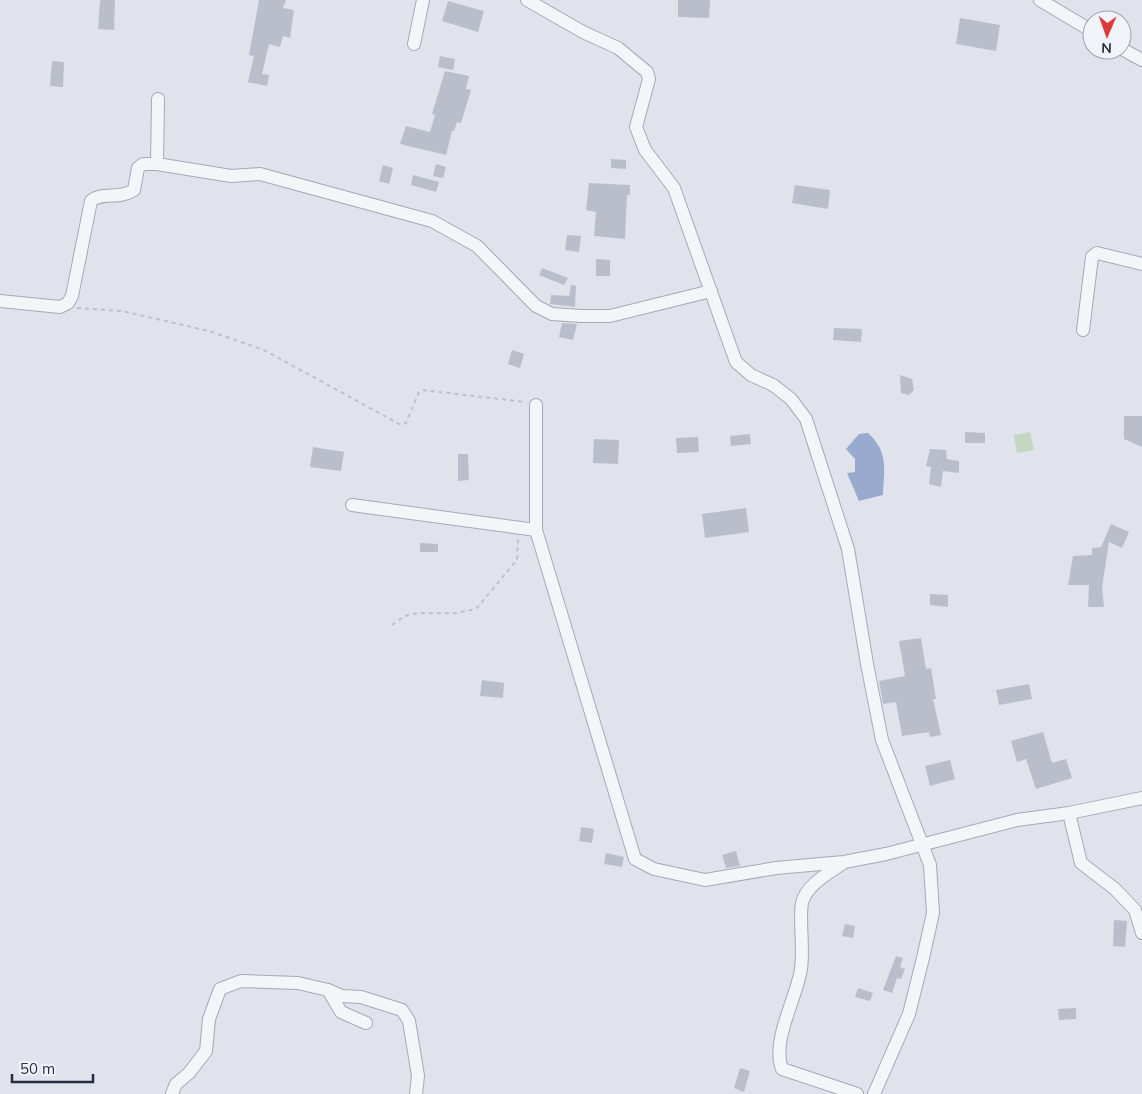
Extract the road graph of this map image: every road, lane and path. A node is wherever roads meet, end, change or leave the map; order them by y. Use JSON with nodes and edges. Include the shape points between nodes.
{"nodes":[{"id":1,"x":423,"y":0,"type":"edge"},
{"id":2,"x":527,"y":0,"type":"edge"},
{"id":3,"x":1040,"y":0,"type":"edge"},
{"id":4,"x":1082,"y":25,"type":"edge"},
{"id":5,"x":414,"y":44,"type":"dead end"},
{"id":6,"x":158,"y":99,"type":"dead end"},
{"id":7,"x":157,"y":164,"type":"junction"},
{"id":8,"x":1142,"y":264,"type":"edge"},
{"id":9,"x":711,"y":291,"type":"junction"},
{"id":10,"x":0,"y":301,"type":"edge"},
{"id":11,"x":60,"y":307,"type":"junction"},
{"id":12,"x":1084,"y":330,"type":"dead end"},
{"id":13,"x":536,"y":405,"type":"joint"},
{"id":14,"x":352,"y":506,"type":"dead end"},
{"id":15,"x":518,"y":527,"type":"junction"},
{"id":16,"x":536,"y":530,"type":"junction"},
{"id":17,"x":392,"y":625,"type":"dead end"},
{"id":18,"x":1142,"y":798,"type":"edge"},
{"id":19,"x":1069,"y":813,"type":"junction"},
{"id":20,"x":921,"y":844,"type":"junction"},
{"id":21,"x":844,"y":862,"type":"junction"},
{"id":22,"x":1142,"y":933,"type":"edge"},
{"id":23,"x":328,"y":990,"type":"junction"},
{"id":24,"x":366,"y":1023,"type":"dead end"},
{"id":25,"x":172,"y":1094,"type":"edge"},
{"id":26,"x":416,"y":1094,"type":"edge"},
{"id":27,"x":857,"y":1094,"type":"edge"},
{"id":28,"x":874,"y":1094,"type":"edge"}],
"edges":[{"from":1,"to":5,"type":"street"},
{"from":2,"to":9,"type":"street","via":[[618,48],[647,72],[649,79],[636,128],[645,150],[674,188]]},
{"from":3,"to":4,"type":"street"},
{"from":6,"to":7,"type":"street"},
{"from":7,"to":9,"type":"street","via":[[231,176],[260,174],[432,221],[477,246],[536,306],[552,314],[610,316]]},
{"from":7,"to":11,"type":"street","via":[[142,164],[138,168],[134,190],[125,196],[100,196],[91,201],[72,296]]},
{"from":8,"to":12,"type":"street","via":[[1097,253],[1092,257]]},
{"from":9,"to":20,"type":"street","via":[[736,362],[751,376],[773,385],[791,399],[806,419],[848,549],[882,740]]},
{"from":10,"to":11,"type":"street"},
{"from":11,"to":13,"type":"path","via":[[122,312],[209,331],[264,350],[401,425],[406,423],[422,390]]},
{"from":13,"to":16,"type":"street"},
{"from":14,"to":15,"type":"street"},
{"from":15,"to":16,"type":"street"},
{"from":15,"to":17,"type":"path","via":[[517,560],[476,609],[456,613],[418,613],[405,616]]},
{"from":16,"to":21,"type":"street","via":[[635,860],[654,869],[704,880],[776,868]]},
{"from":18,"to":19,"type":"street"},
{"from":19,"to":20,"type":"street","via":[[1017,820]]},
{"from":19,"to":22,"type":"street","via":[[1081,863],[1115,889],[1135,910]]},
{"from":20,"to":21,"type":"street"},
{"from":20,"to":28,"type":"street","via":[[930,866],[932,913],[909,1014]]},
{"from":21,"to":27,"type":"street","via":[[814,884],[802,902],[801,969],[787,1010],[778,1061],[782,1069]]},
{"from":23,"to":24,"type":"street","via":[[341,1012]]},
{"from":23,"to":25,"type":"street","via":[[298,983],[241,981],[220,989],[210,1019],[206,1051],[176,1084]]},
{"from":23,"to":26,"type":"street","via":[[402,1010],[409,1021],[418,1076]]}]}
